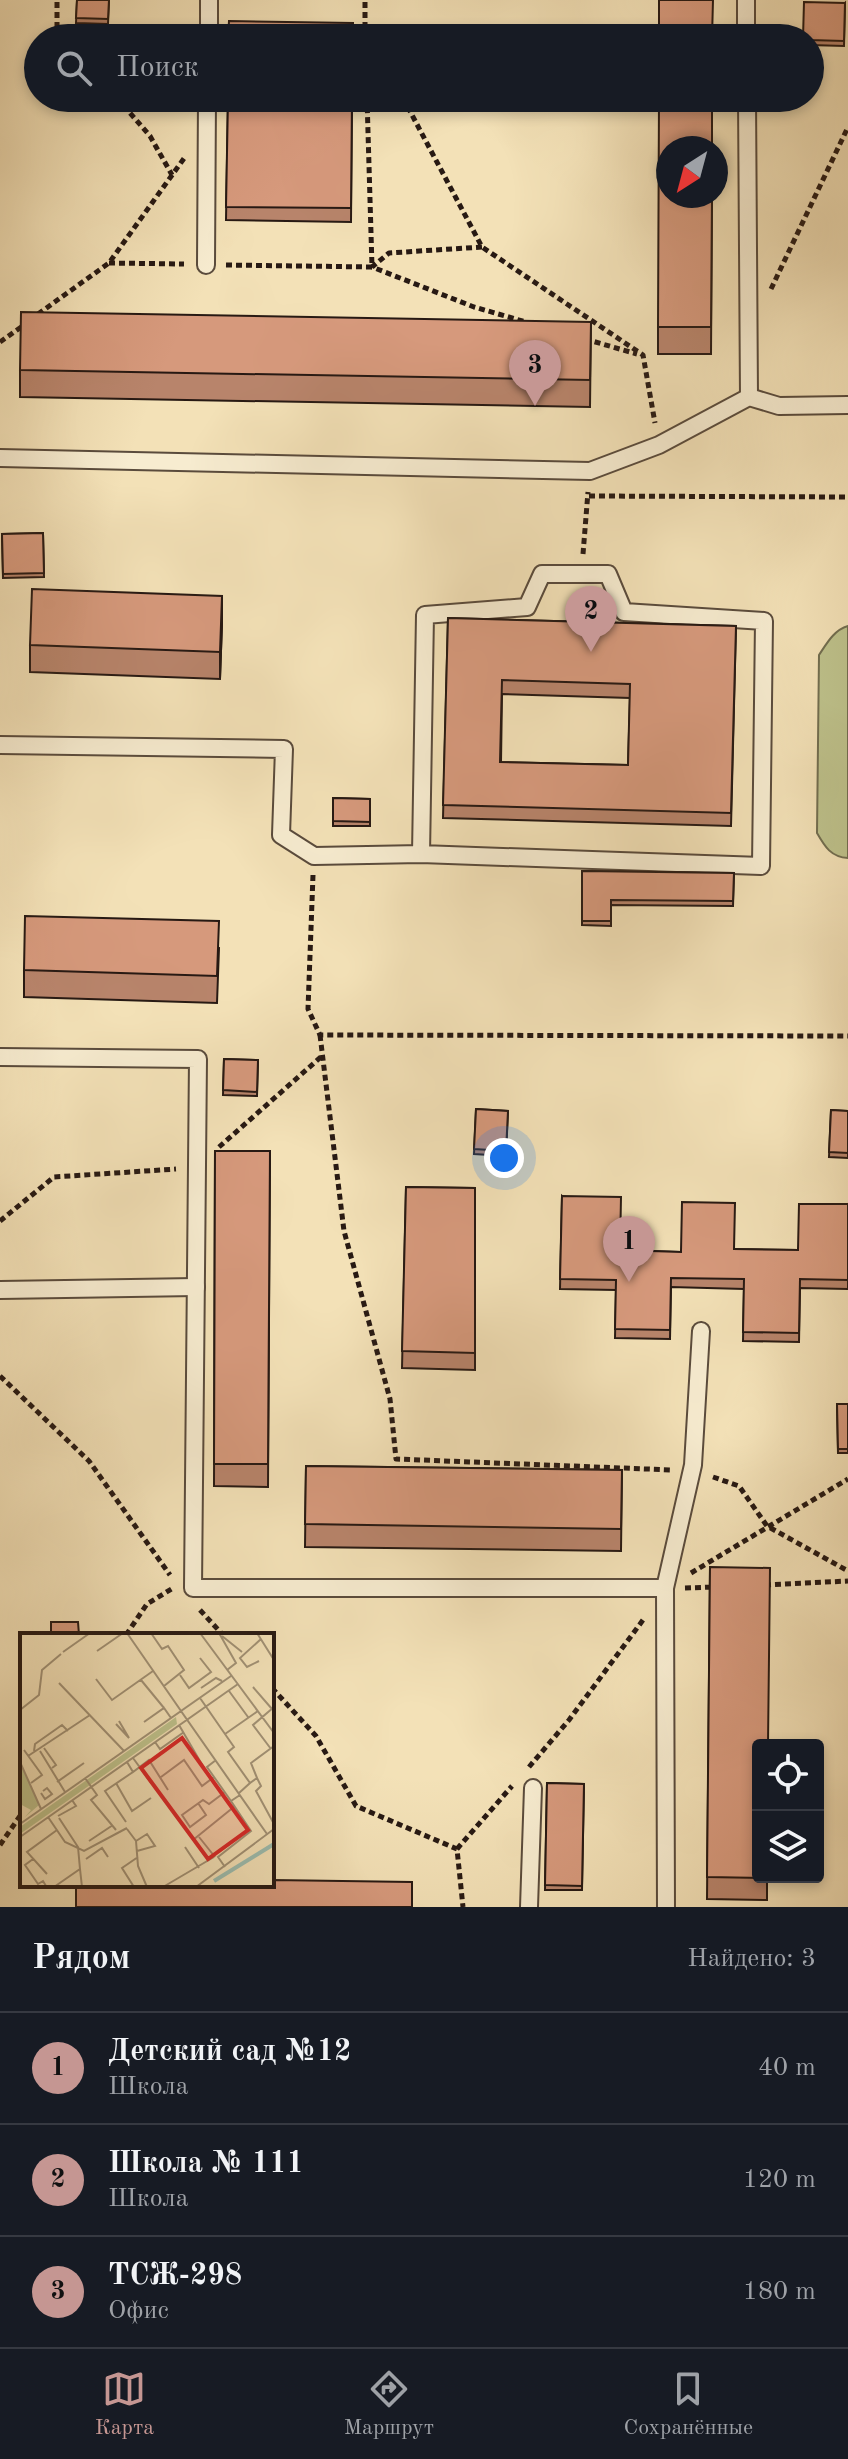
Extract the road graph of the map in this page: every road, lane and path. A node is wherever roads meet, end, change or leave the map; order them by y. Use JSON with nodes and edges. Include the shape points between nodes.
{"nodes":[{"id":1,"x":57,"y":0,"type":"edge"},
{"id":2,"x":209,"y":0,"type":"edge"},
{"id":3,"x":365,"y":0,"type":"edge"},
{"id":4,"x":746,"y":0,"type":"edge"},
{"id":5,"x":57,"y":24,"type":"edge"},
{"id":6,"x":209,"y":24,"type":"edge"},
{"id":7,"x":364,"y":24,"type":"edge"},
{"id":8,"x":746,"y":24,"type":"edge"},
{"id":9,"x":129,"y":112,"type":"edge"},
{"id":10,"x":207,"y":112,"type":"edge"},
{"id":11,"x":367,"y":112,"type":"edge"},
{"id":12,"x":410,"y":112,"type":"edge"},
{"id":13,"x":747,"y":112,"type":"edge"},
{"id":14,"x":207,"y":127,"type":"junction"},
{"id":15,"x":848,"y":127,"type":"edge"},
{"id":16,"x":172,"y":175,"type":"junction"},
{"id":17,"x":482,"y":247,"type":"junction"},
{"id":18,"x":109,"y":263,"type":"junction"},
{"id":19,"x":206,"y":265,"type":"junction"},
{"id":20,"x":372,"y":267,"type":"junction"},
{"id":21,"x":766,"y":298,"type":"dead end"},
{"id":22,"x":535,"y":325,"type":"edge"},
{"id":23,"x":582,"y":338,"type":"edge"},
{"id":24,"x":0,"y":342,"type":"edge"},
{"id":25,"x":643,"y":355,"type":"junction"},
{"id":26,"x":749,"y":397,"type":"junction"},
{"id":27,"x":848,"y":405,"type":"edge"},
{"id":28,"x":659,"y":445,"type":"junction"},
{"id":29,"x":0,"y":458,"type":"edge"},
{"id":30,"x":590,"y":471,"type":"junction"},
{"id":31,"x":588,"y":496,"type":"junction"},
{"id":32,"x":848,"y":497,"type":"edge"},
{"id":33,"x":581,"y":574,"type":"junction"},
{"id":34,"x":0,"y":745,"type":"edge"},
{"id":35,"x":421,"y":854,"type":"junction"},
{"id":36,"x":314,"y":856,"type":"junction"},
{"id":37,"x":320,"y":1035,"type":"junction"},
{"id":38,"x":848,"y":1036,"type":"edge"},
{"id":39,"x":323,"y":1055,"type":"junction"},
{"id":40,"x":0,"y":1057,"type":"edge"},
{"id":41,"x":197,"y":1167,"type":"junction"},
{"id":42,"x":0,"y":1221,"type":"edge"},
{"id":43,"x":196,"y":1287,"type":"junction"},
{"id":44,"x":0,"y":1290,"type":"edge"},
{"id":45,"x":701,"y":1331,"type":"dead end"},
{"id":46,"x":0,"y":1376,"type":"edge"},
{"id":47,"x":692,"y":1470,"type":"junction"},
{"id":48,"x":848,"y":1479,"type":"edge"},
{"id":49,"x":767,"y":1526,"type":"junction"},
{"id":50,"x":848,"y":1571,"type":"edge"},
{"id":51,"x":848,"y":1581,"type":"edge"},
{"id":52,"x":758,"y":1585,"type":"edge"},
{"id":53,"x":727,"y":1586,"type":"edge"},
{"id":54,"x":665,"y":1588,"type":"junction"},
{"id":55,"x":196,"y":1605,"type":"dead end"},
{"id":56,"x":127,"y":1633,"type":"edge"},
{"id":57,"x":221,"y":1633,"type":"edge"},
{"id":58,"x":274,"y":1690,"type":"edge"},
{"id":59,"x":533,"y":1788,"type":"dead end"},
{"id":60,"x":20,"y":1816,"type":"edge"},
{"id":61,"x":0,"y":1845,"type":"edge"},
{"id":62,"x":457,"y":1849,"type":"junction"},
{"id":63,"x":463,"y":1907,"type":"edge"},
{"id":64,"x":529,"y":1907,"type":"edge"},
{"id":65,"x":666,"y":1907,"type":"edge"}],
"edges":[{"from":1,"to":5,"type":"path"},
{"from":2,"to":6,"type":"lane"},
{"from":3,"to":7,"type":"path"},
{"from":4,"to":8,"type":"lane"},
{"from":9,"to":16,"type":"path"},
{"from":10,"to":14,"type":"lane"},
{"from":11,"to":20,"type":"path"},
{"from":12,"to":17,"type":"path"},
{"from":13,"to":26,"type":"lane"},
{"from":14,"to":16,"type":"path"},
{"from":14,"to":19,"type":"lane"},
{"from":15,"to":21,"type":"path"},
{"from":16,"to":18,"type":"path"},
{"from":17,"to":20,"type":"path","via":[[389,253]]},
{"from":17,"to":25,"type":"path"},
{"from":18,"to":19,"type":"path"},
{"from":18,"to":24,"type":"path"},
{"from":19,"to":20,"type":"path"},
{"from":20,"to":22,"type":"path"},
{"from":23,"to":25,"type":"path"},
{"from":25,"to":28,"type":"path"},
{"from":26,"to":27,"type":"lane","via":[[779,406]]},
{"from":26,"to":28,"type":"lane"},
{"from":28,"to":30,"type":"lane"},
{"from":29,"to":30,"type":"lane"},
{"from":30,"to":31,"type":"path"},
{"from":31,"to":32,"type":"path"},
{"from":31,"to":33,"type":"path"},
{"from":33,"to":35,"type":"lane","via":[[542,574],[527,607],[425,615]]},
{"from":33,"to":35,"type":"lane","via":[[608,574],[624,612],[764,621],[761,866]]},
{"from":34,"to":36,"type":"lane","via":[[284,749],[281,835]]},
{"from":35,"to":36,"type":"lane"},
{"from":36,"to":37,"type":"path","via":[[308,1009]]},
{"from":37,"to":38,"type":"path"},
{"from":37,"to":39,"type":"path"},
{"from":39,"to":41,"type":"path"},
{"from":39,"to":47,"type":"path","via":[[344,1231],[390,1399],[396,1459]]},
{"from":40,"to":41,"type":"lane","via":[[198,1059]]},
{"from":41,"to":42,"type":"path","via":[[54,1177]]},
{"from":41,"to":43,"type":"lane"},
{"from":43,"to":44,"type":"lane"},
{"from":43,"to":54,"type":"lane","via":[[193,1588]]},
{"from":45,"to":47,"type":"lane"},
{"from":46,"to":56,"type":"path","via":[[89,1461],[177,1585],[147,1604]]},
{"from":47,"to":49,"type":"path","via":[[739,1486]]},
{"from":47,"to":54,"type":"lane"},
{"from":48,"to":49,"type":"path"},
{"from":49,"to":50,"type":"path"},
{"from":49,"to":54,"type":"path"},
{"from":51,"to":52,"type":"path"},
{"from":53,"to":54,"type":"path"},
{"from":54,"to":62,"type":"path","via":[[569,1720]]},
{"from":54,"to":65,"type":"lane"},
{"from":55,"to":57,"type":"path"},
{"from":58,"to":62,"type":"path","via":[[316,1736],[356,1806]]},
{"from":59,"to":64,"type":"lane"},
{"from":60,"to":61,"type":"path"},
{"from":62,"to":63,"type":"path"}]}
